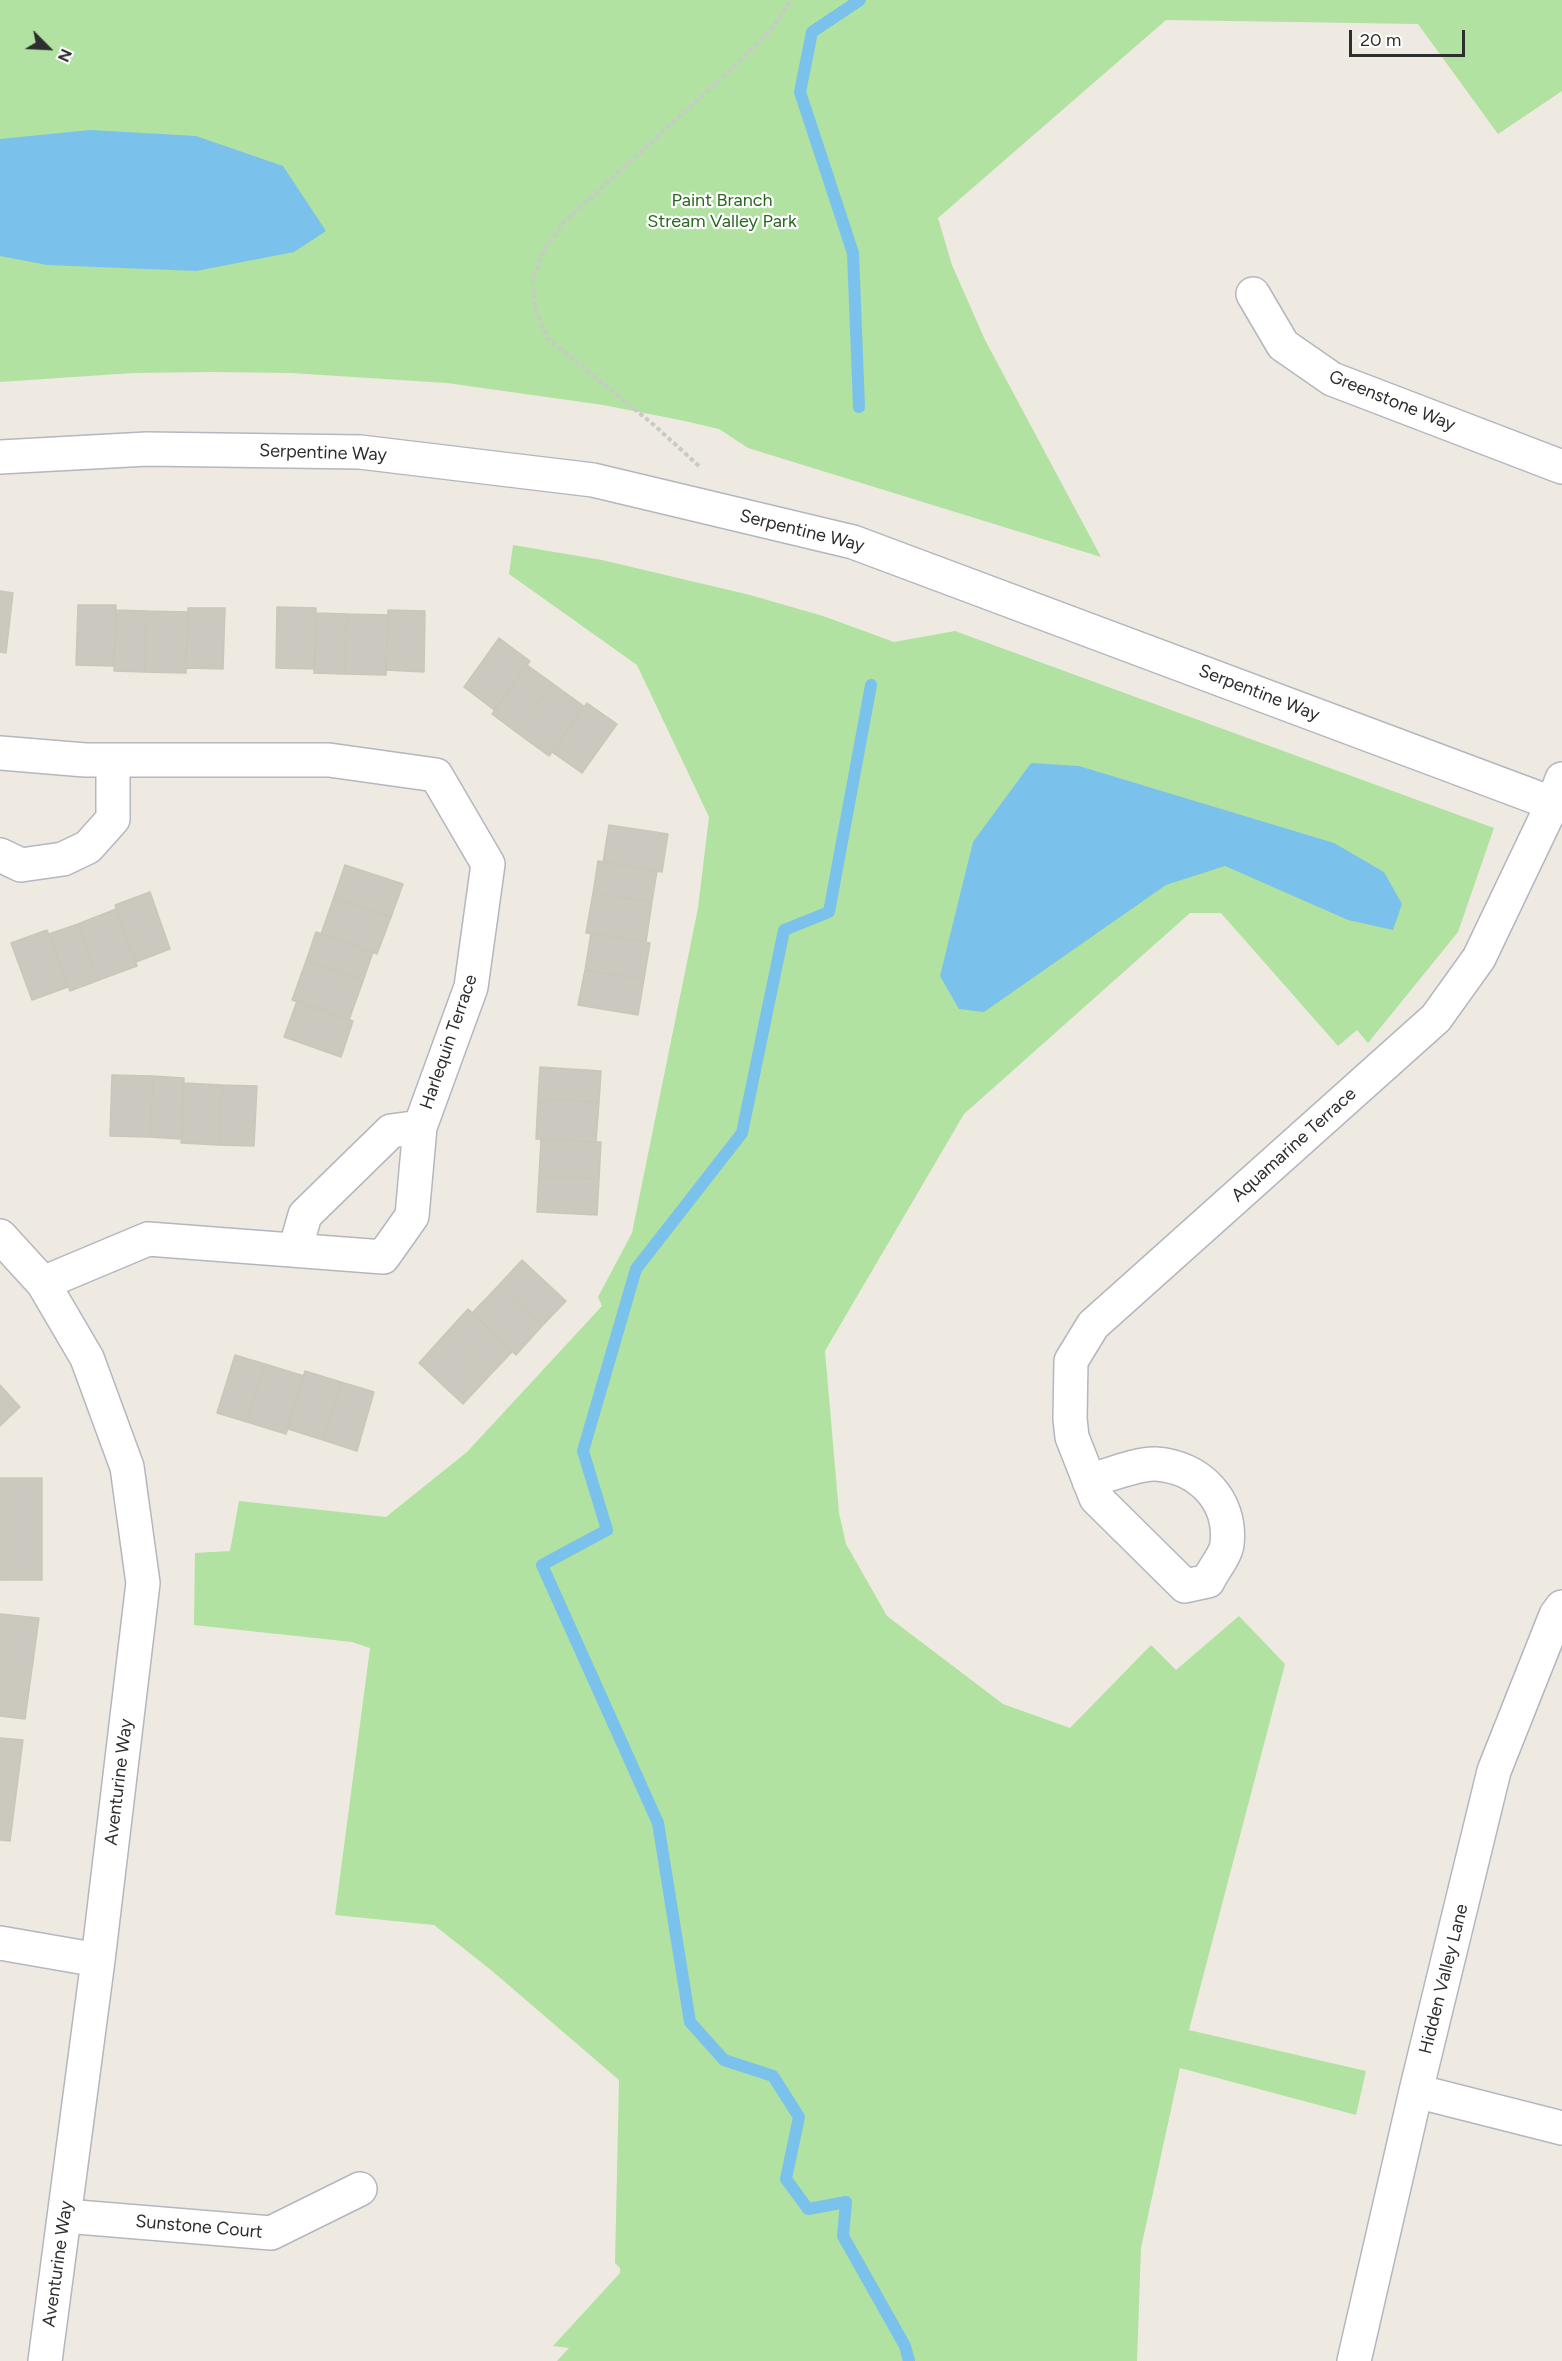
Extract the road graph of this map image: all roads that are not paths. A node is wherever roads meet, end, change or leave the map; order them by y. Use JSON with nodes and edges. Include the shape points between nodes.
{"nodes":[{"id":1,"x":1252,"y":294,"type":"dead end"},
{"id":2,"x":0,"y":457,"type":"edge"},
{"id":3,"x":1562,"y":467,"type":"edge"},
{"id":4,"x":0,"y":753,"type":"edge"},
{"id":5,"x":113,"y":760,"type":"junction"},
{"id":6,"x":1559,"y":797,"type":"edge"},
{"id":7,"x":0,"y":855,"type":"edge"},
{"id":8,"x":420,"y":1127,"type":"junction"},
{"id":9,"x":0,"y":1236,"type":"edge"},
{"id":10,"x":295,"y":1250,"type":"junction"},
{"id":11,"x":43,"y":1283,"type":"junction"},
{"id":12,"x":1089,"y":1481,"type":"dead end"},
{"id":13,"x":1562,"y":1606,"type":"edge"},
{"id":14,"x":0,"y":1943,"type":"edge"},
{"id":15,"x":98,"y":1959,"type":"junction"},
{"id":16,"x":1416,"y":2091,"type":"junction"},
{"id":17,"x":1562,"y":2128,"type":"edge"},
{"id":18,"x":360,"y":2189,"type":"dead end"},
{"id":19,"x":65,"y":2216,"type":"junction"},
{"id":20,"x":45,"y":2361,"type":"edge"},
{"id":21,"x":1354,"y":2361,"type":"edge"}],
"edges":[{"from":1,"to":3,"type":"street","name":"Greenstone Way","via":[[1283,345],[1332,379]]},
{"from":2,"to":6,"type":"street","name":"Serpentine Way","via":[[147,449],[360,452],[593,480],[853,542]]},
{"from":4,"to":5,"type":"street","name":"Harlequin Terrace"},
{"from":5,"to":7,"type":"street","via":[[113,819],[88,847],[63,859],[21,866]]},
{"from":5,"to":8,"type":"street","name":"Harlequin Terrace","via":[[329,760],[436,775],[488,864],[471,987]]},
{"from":6,"to":12,"type":"street","name":"Aquamarine Terrace","via":[[1479,958],[1436,1018],[1093,1325],[1071,1361],[1072,1437]]},
{"from":8,"to":10,"type":"street","via":[[391,1131],[328,1192],[305,1215]]},
{"from":8,"to":10,"type":"street","name":"Harlequin Terrace","via":[[412,1216],[383,1257]]},
{"from":9,"to":11,"type":"street","name":"Aventurine Way"},
{"from":10,"to":11,"type":"street","name":"Harlequin Terrace","via":[[148,1239]]},
{"from":11,"to":15,"type":"street","name":"Aventurine Way","via":[[87,1358],[127,1467],[143,1583]]},
{"from":13,"to":16,"type":"street","name":"Hidden Valley Lane","via":[[1494,1771]]},
{"from":14,"to":15,"type":"street"},
{"from":15,"to":19,"type":"street","name":"Aventurine Way"},
{"from":16,"to":17,"type":"street"},
{"from":16,"to":21,"type":"street","name":"Hidden Valley Lane"},
{"from":18,"to":19,"type":"street","name":"Sunstone Court","via":[[271,2233]]},
{"from":19,"to":20,"type":"street","name":"Aventurine Way"}]}
